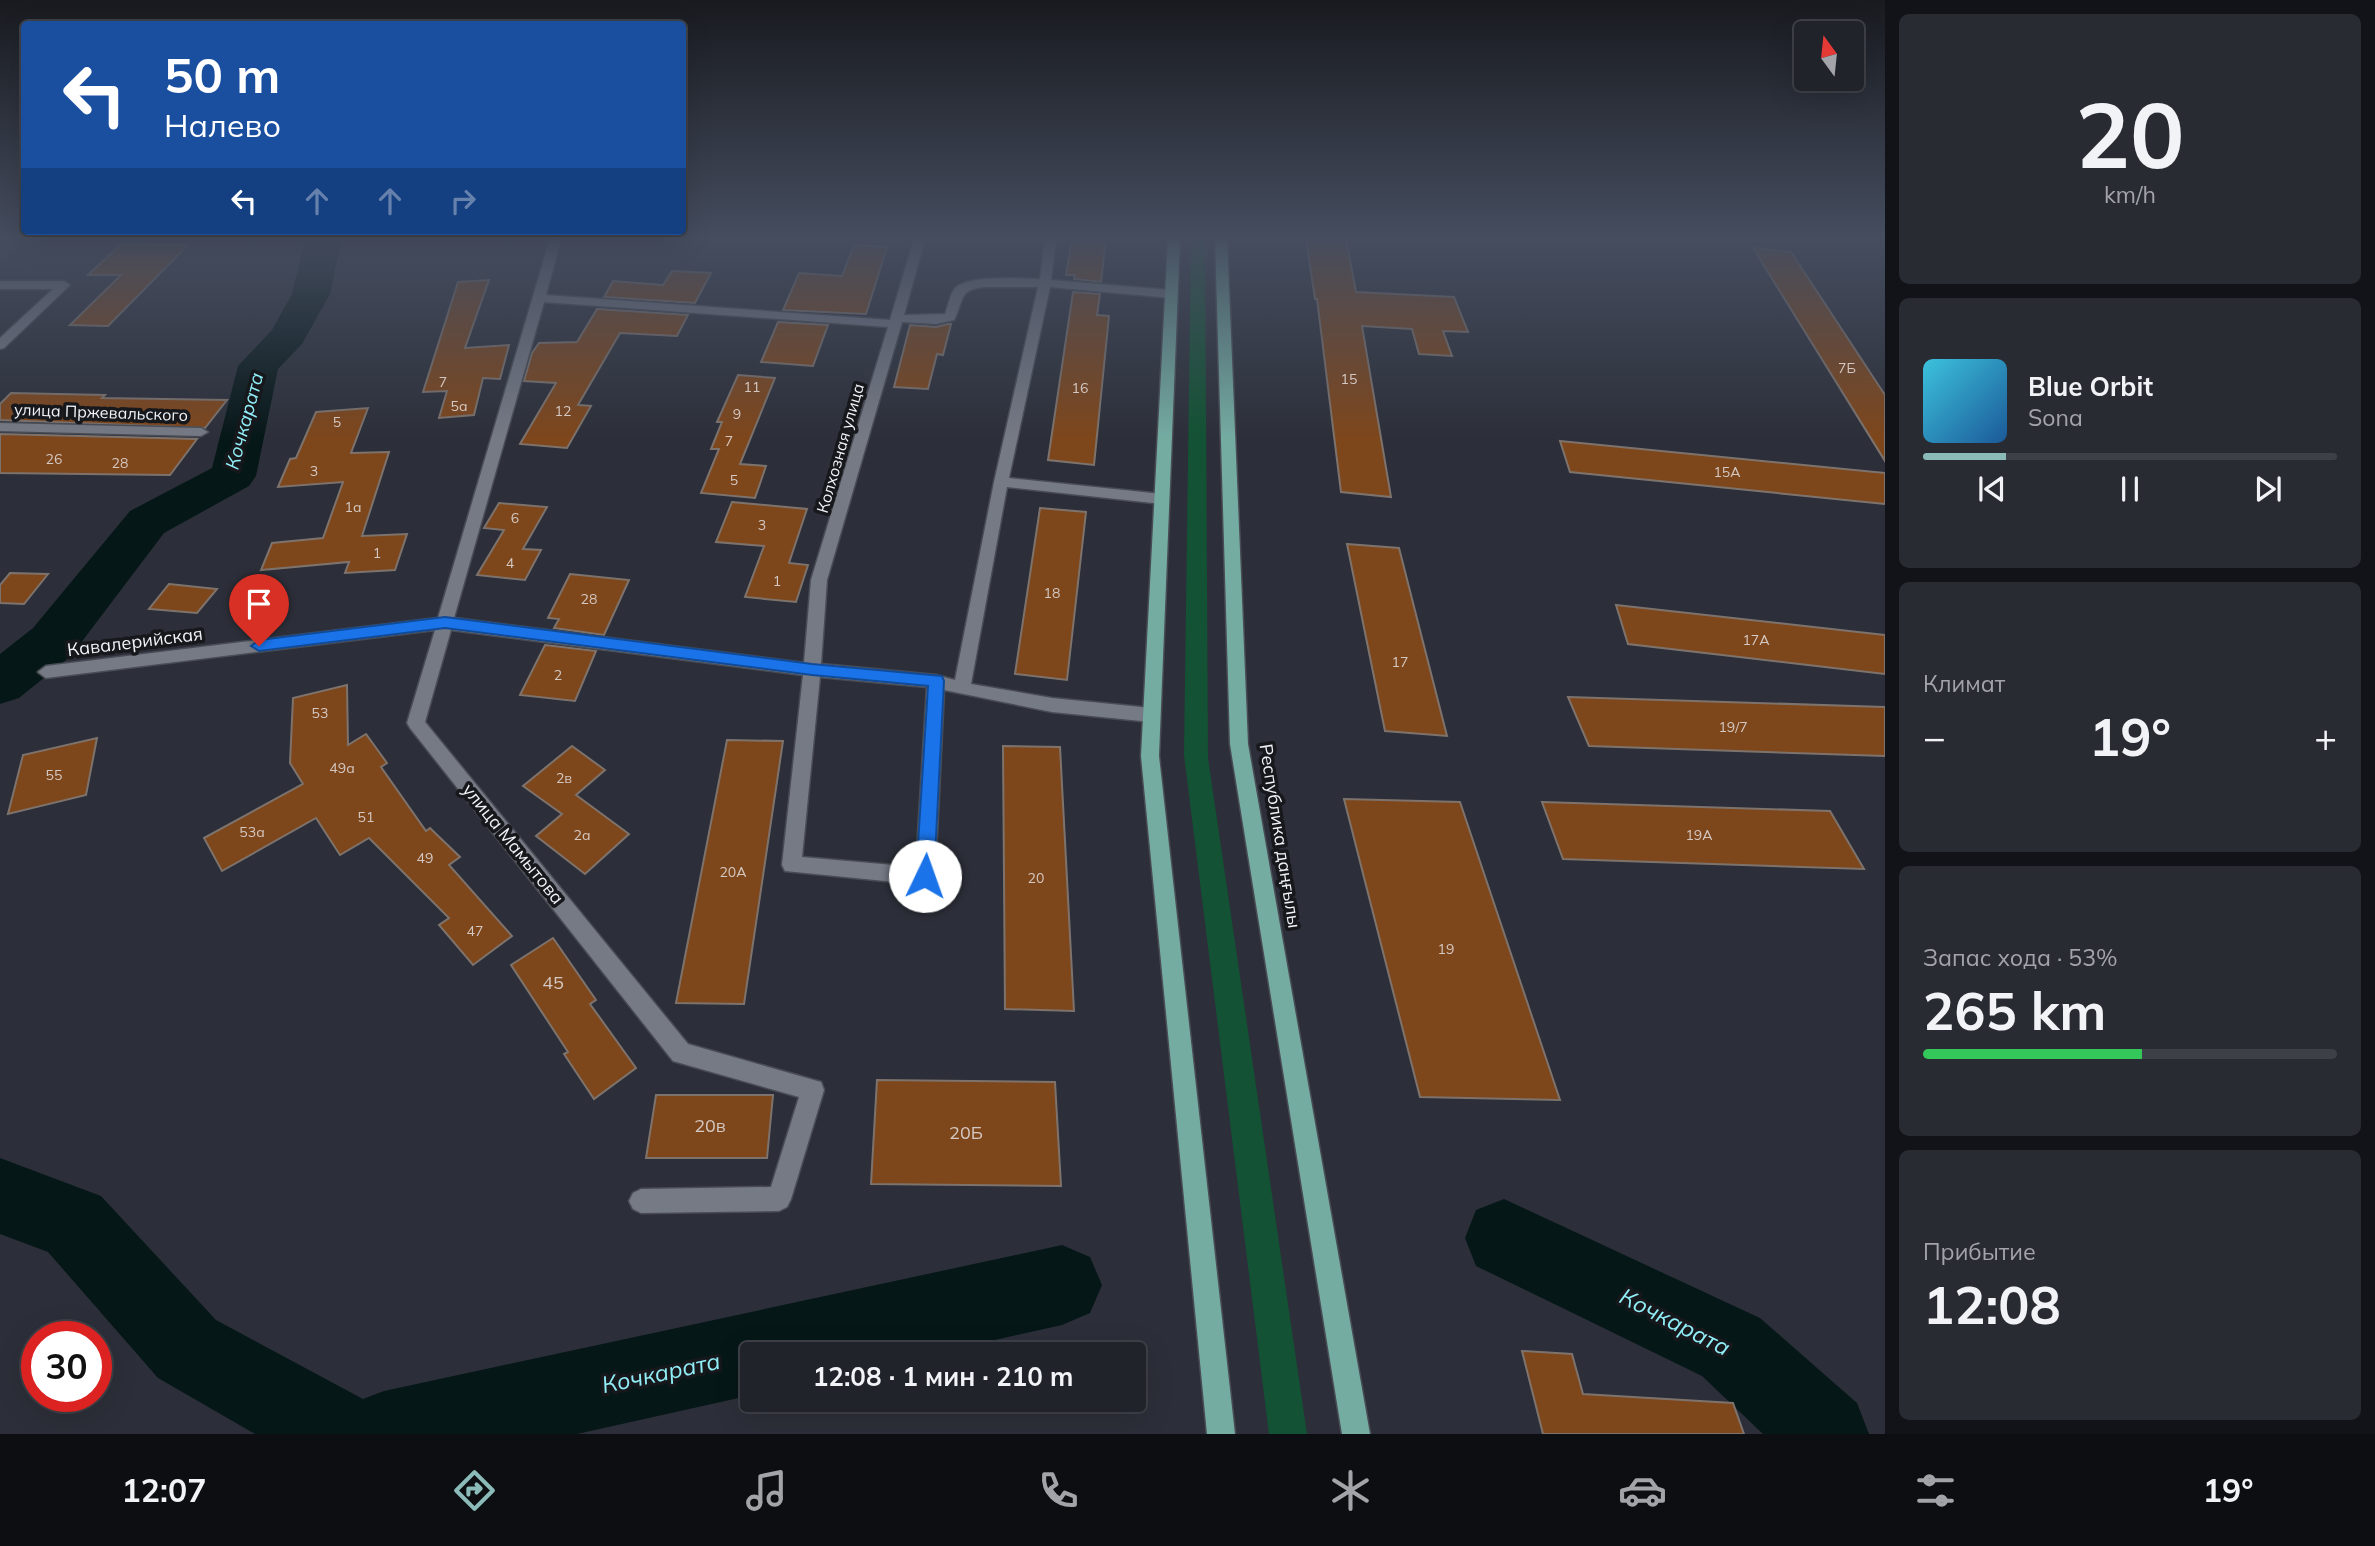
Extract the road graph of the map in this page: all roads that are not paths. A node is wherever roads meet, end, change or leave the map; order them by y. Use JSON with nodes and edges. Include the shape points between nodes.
{"nodes":[{"id":1,"x":42,"y":306,"type":"edge"},
{"id":2,"x":537,"y":306,"type":"edge"},
{"id":3,"x":662,"y":306,"type":"edge"},
{"id":4,"x":900,"y":306,"type":"edge"},
{"id":5,"x":954,"y":306,"type":"edge"},
{"id":6,"x":1040,"y":306,"type":"edge"},
{"id":7,"x":1170,"y":306,"type":"edge"},
{"id":8,"x":1224,"y":306,"type":"edge"},
{"id":9,"x":896,"y":321,"type":"junction"},
{"id":10,"x":0,"y":345,"type":"edge"},
{"id":11,"x":0,"y":427,"type":"edge"},
{"id":12,"x":201,"y":432,"type":"dead end"},
{"id":13,"x":1001,"y":482,"type":"junction"},
{"id":14,"x":1162,"y":499,"type":"junction"},
{"id":15,"x":445,"y":623,"type":"junction"},
{"id":16,"x":812,"y":670,"type":"junction"},
{"id":17,"x":46,"y":672,"type":"dead end"},
{"id":18,"x":936,"y":681,"type":"junction"},
{"id":19,"x":962,"y":689,"type":"junction"},
{"id":20,"x":1151,"y":715,"type":"junction"},
{"id":21,"x":641,"y":1201,"type":"dead end"},
{"id":22,"x":1222,"y":1434,"type":"edge"},
{"id":23,"x":1356,"y":1434,"type":"edge"}],
"edges":[{"from":1,"to":10,"type":"street"},
{"from":2,"to":15,"type":"street","name":"улица Мамытова"},
{"from":3,"to":9,"type":"street"},
{"from":4,"to":9,"type":"street","name":"Колхозная улица"},
{"from":5,"to":9,"type":"street","via":[[950,317]]},
{"from":6,"to":13,"type":"street"},
{"from":7,"to":14,"type":"main road"},
{"from":8,"to":23,"type":"main road","name":"Республика даңғылы","via":[[1239,744]]},
{"from":9,"to":16,"type":"street","name":"Колхозная улица","via":[[819,580]]},
{"from":11,"to":12,"type":"street","name":"улица Пржевальского"},
{"from":13,"to":14,"type":"street"},
{"from":13,"to":19,"type":"street"},
{"from":14,"to":20,"type":"main road"},
{"from":15,"to":16,"type":"street","name":"Кавалерийская"},
{"from":15,"to":17,"type":"street","name":"Кавалерийская"},
{"from":15,"to":21,"type":"street","name":"улица Мамытова","via":[[416,723],[681,1053],[813,1090],[779,1199]]},
{"from":16,"to":18,"type":"street","name":"Кавалерийская"},
{"from":16,"to":18,"type":"street","name":"Колхозная улица","via":[[792,865],[925,876]]},
{"from":18,"to":19,"type":"street","name":"Кавалерийская"},
{"from":19,"to":20,"type":"street","name":"Кавалерийская","via":[[1052,705]]},
{"from":20,"to":22,"type":"main road","via":[[1152,775]]}]}
